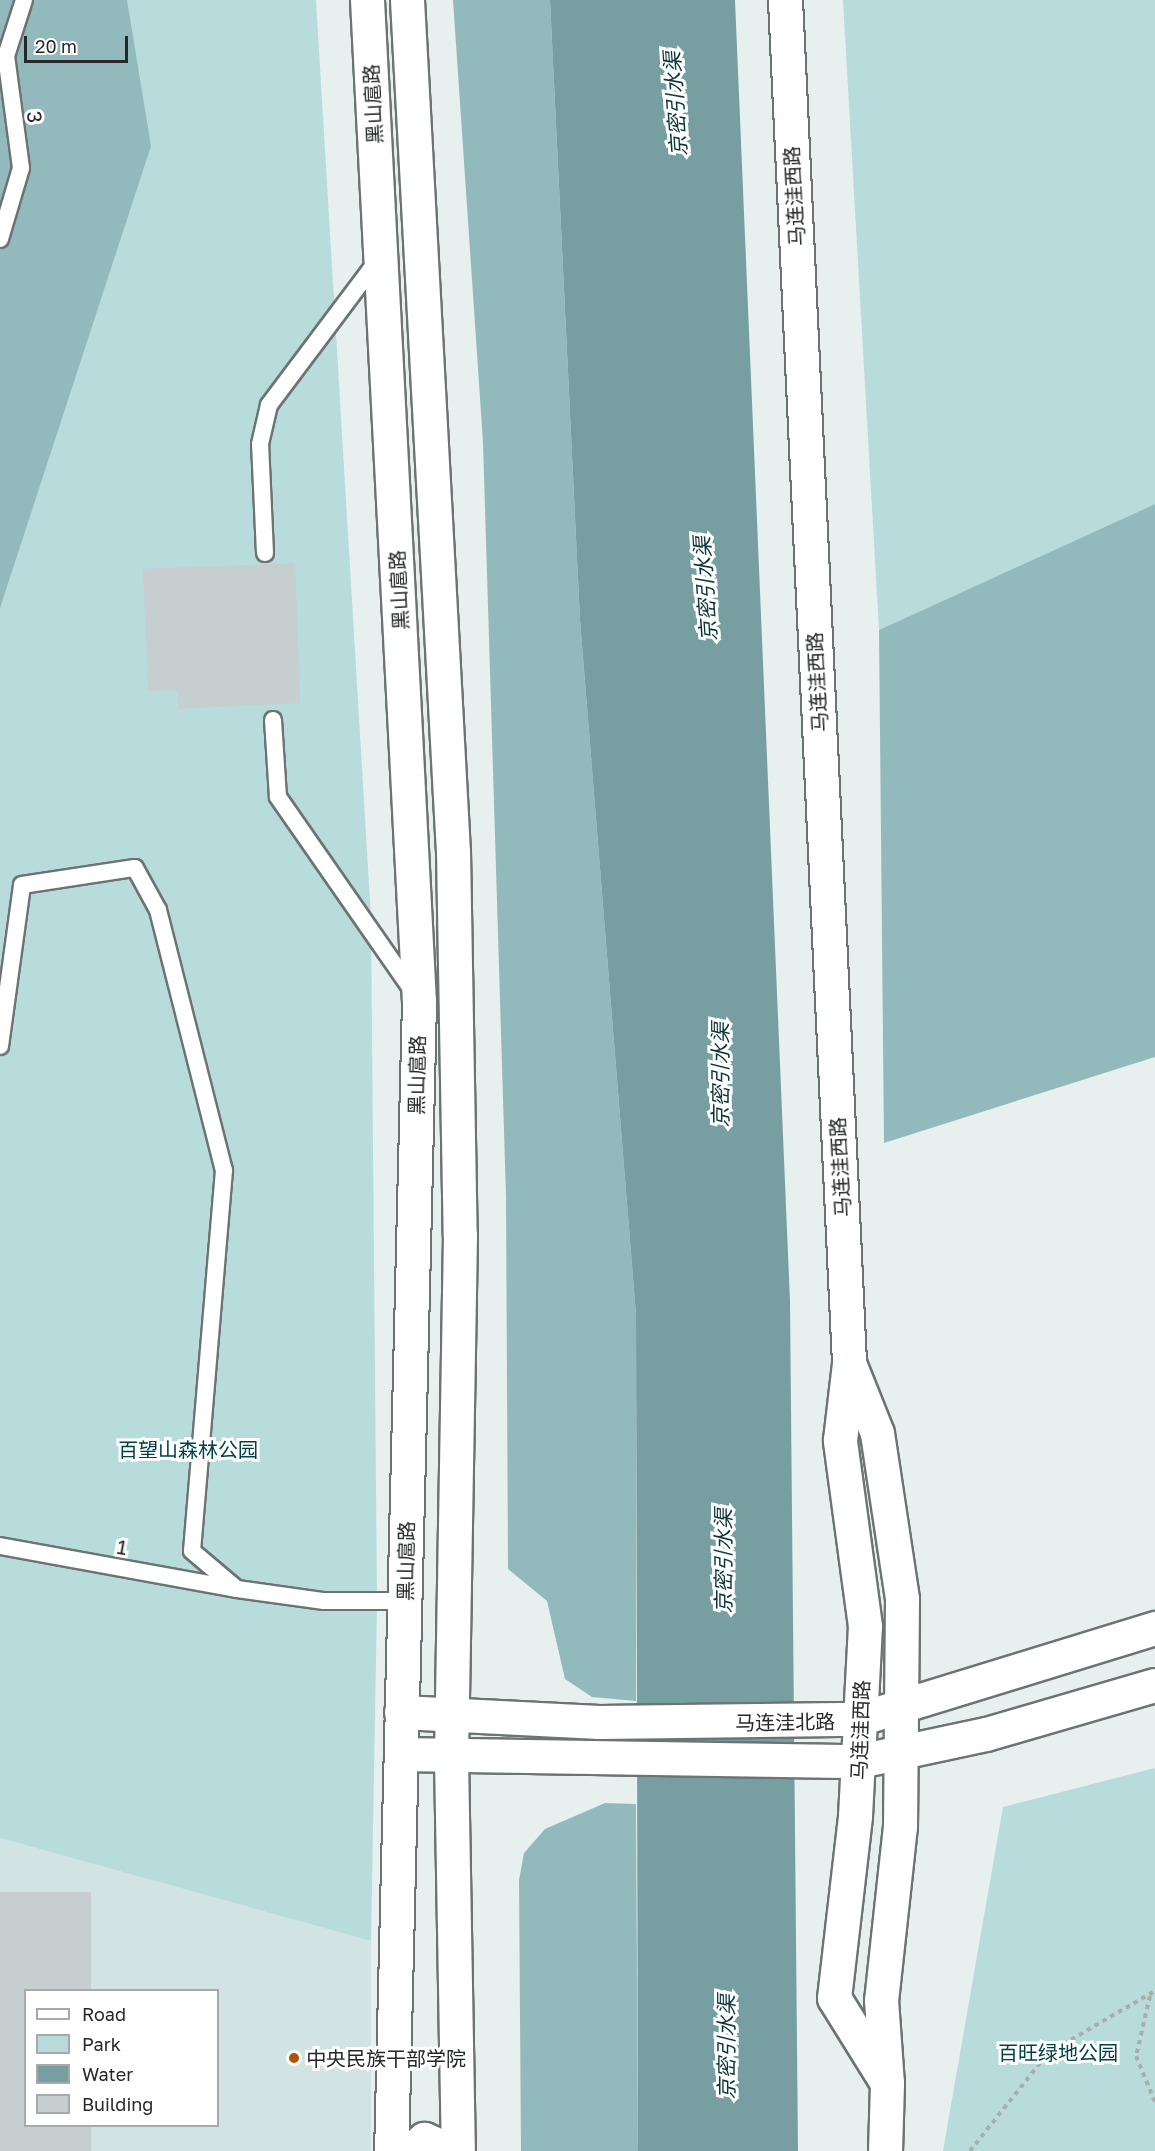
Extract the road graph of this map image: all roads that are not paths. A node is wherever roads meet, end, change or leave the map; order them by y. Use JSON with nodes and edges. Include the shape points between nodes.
{"nodes":[{"id":1,"x":24,"y":0,"type":"edge"},
{"id":2,"x":367,"y":0,"type":"edge"},
{"id":3,"x":407,"y":0,"type":"edge"},
{"id":4,"x":785,"y":0,"type":"edge"},
{"id":5,"x":0,"y":239,"type":"edge"},
{"id":6,"x":380,"y":257,"type":"junction"},
{"id":7,"x":265,"y":553,"type":"dead end"},
{"id":8,"x":273,"y":720,"type":"dead end"},
{"id":9,"x":419,"y":1001,"type":"junction"},
{"id":10,"x":0,"y":1046,"type":"edge"},
{"id":11,"x":849,"y":1363,"type":"junction"},
{"id":12,"x":0,"y":1546,"type":"edge"},
{"id":13,"x":237,"y":1589,"type":"junction"},
{"id":14,"x":405,"y":1601,"type":"junction"},
{"id":15,"x":1155,"y":1628,"type":"edge"},
{"id":16,"x":1155,"y":1685,"type":"edge"},
{"id":17,"x":901,"y":1704,"type":"junction"},
{"id":18,"x":401,"y":1712,"type":"junction"},
{"id":19,"x":452,"y":1716,"type":"junction"},
{"id":20,"x":859,"y":1719,"type":"junction"},
{"id":21,"x":902,"y":1751,"type":"junction"},
{"id":22,"x":401,"y":1754,"type":"junction"},
{"id":23,"x":451,"y":1757,"type":"junction"},
{"id":24,"x":859,"y":1761,"type":"junction"},
{"id":25,"x":887,"y":2082,"type":"junction"},
{"id":26,"x":391,"y":2151,"type":"edge"},
{"id":27,"x":411,"y":2151,"type":"edge"},
{"id":28,"x":452,"y":2151,"type":"edge"},
{"id":29,"x":458,"y":2151,"type":"edge"},
{"id":30,"x":885,"y":2151,"type":"edge"}],
"edges":[{"from":1,"to":5,"type":"lane","name":"3","number":"3","via":[[6,56],[21,168]]},
{"from":2,"to":6,"type":"main road","name":"黑山扈路"},
{"from":3,"to":19,"type":"main road","name":"黑山扈路","via":[[453,851],[460,1235]]},
{"from":4,"to":11,"type":"main road","name":"马连洼西路"},
{"from":6,"to":7,"type":"lane","via":[[269,405],[260,444]]},
{"from":6,"to":9,"type":"main road","name":"黑山扈路"},
{"from":8,"to":9,"type":"lane","via":[[278,797]]},
{"from":9,"to":14,"type":"main road","name":"黑山扈路"},
{"from":10,"to":13,"type":"lane","via":[[22,885],[135,868],[158,910],[224,1170],[192,1551]]},
{"from":11,"to":17,"type":"main road","name":"马连洼西路","via":[[878,1433],[902,1599]]},
{"from":11,"to":20,"type":"main road","name":"马连洼西路","via":[[840,1440],[865,1626]]},
{"from":12,"to":13,"type":"lane","name":"1","number":"1"},
{"from":13,"to":14,"type":"lane","name":"1","via":[[324,1601]]},
{"from":14,"to":18,"type":"main road","name":"黑山扈路"},
{"from":15,"to":17,"type":"main road","name":"马连洼北路"},
{"from":16,"to":21,"type":"main road","name":"马连洼北路","via":[[986,1734]]},
{"from":17,"to":20,"type":"main road","name":"马连洼北路"},
{"from":17,"to":21,"type":"main road","name":"马连洼西路"},
{"from":18,"to":19,"type":"main road","name":"马连洼北路"},
{"from":18,"to":22,"type":"main road","name":"黑山扈路"},
{"from":19,"to":20,"type":"main road","name":"马连洼北路","via":[[599,1722],[817,1723]]},
{"from":19,"to":23,"type":"main road","name":"黑山扈路"},
{"from":20,"to":24,"type":"main road","name":"马连洼西路"},
{"from":21,"to":24,"type":"main road","name":"马连洼北路"},
{"from":21,"to":25,"type":"main road","name":"马连洼西路","via":[[881,2000]]},
{"from":22,"to":23,"type":"main road","name":"马连洼北路"},
{"from":22,"to":26,"type":"main road","name":"黑山扈路"},
{"from":23,"to":24,"type":"main road","name":"马连洼北路"},
{"from":23,"to":29,"type":"main road","name":"黑山扈路"},
{"from":24,"to":25,"type":"main road","name":"马连洼西路","via":[[834,1998]]},
{"from":25,"to":30,"type":"main road","name":"马连洼西路"},
{"from":27,"to":28,"type":"main road","via":[[424,2139]]}]}
